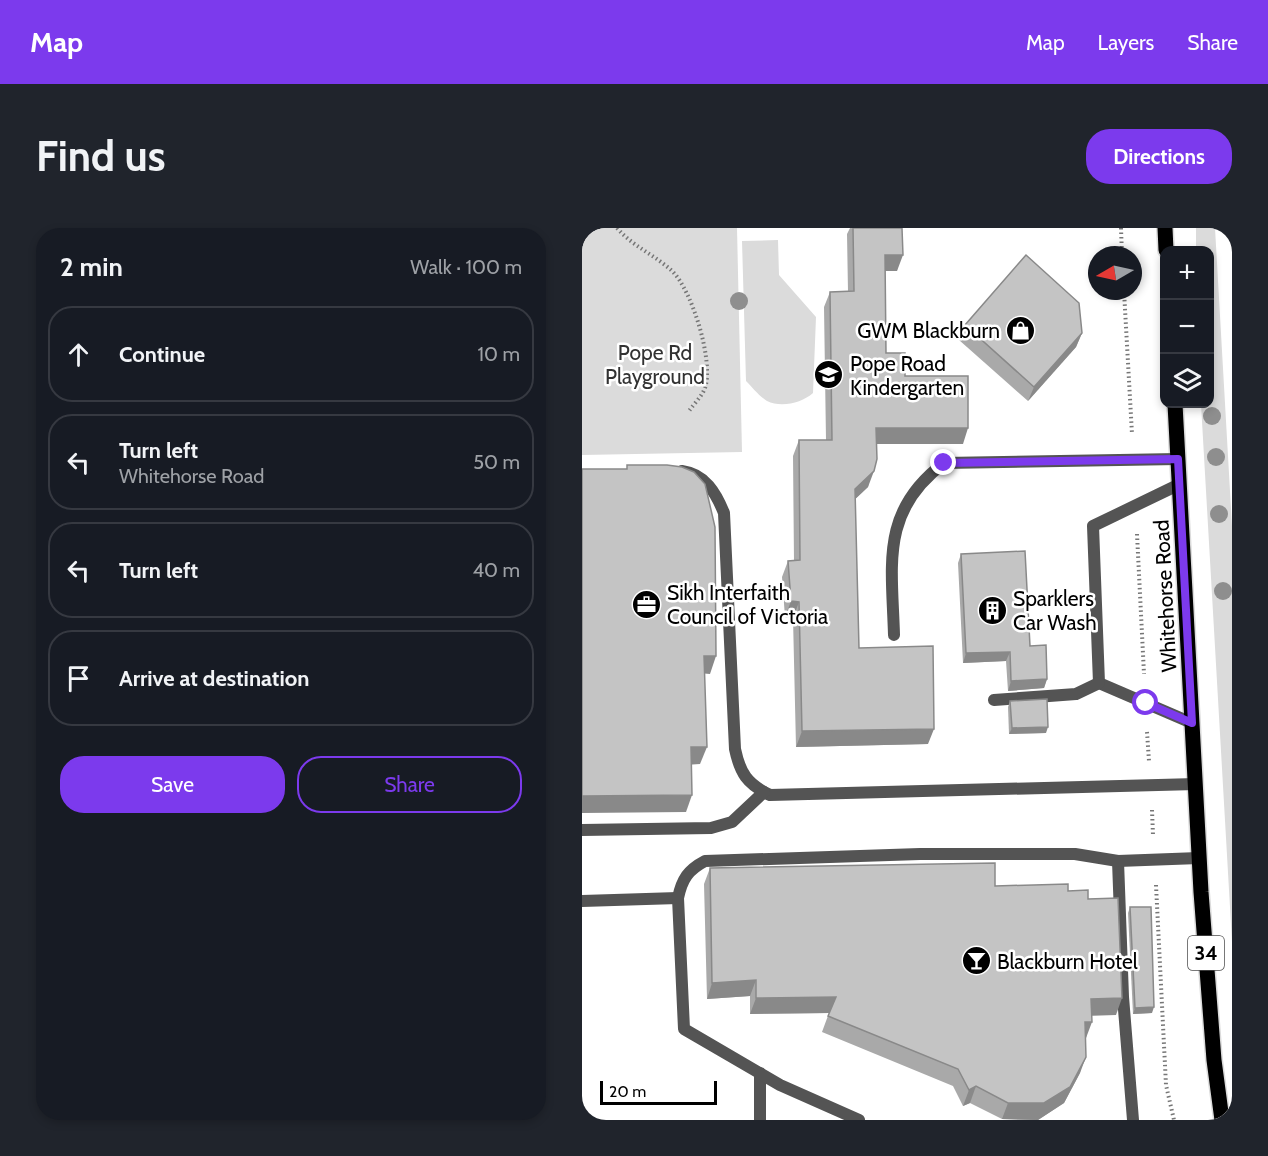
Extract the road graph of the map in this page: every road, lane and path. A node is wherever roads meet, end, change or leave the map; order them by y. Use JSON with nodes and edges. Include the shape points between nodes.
{"nodes":[{"id":1,"x":617,"y":228,"type":"edge"},
{"id":2,"x":1120,"y":228,"type":"edge"},
{"id":3,"x":1165,"y":228,"type":"edge"},
{"id":4,"x":1121,"y":246,"type":"edge"},
{"id":5,"x":1166,"y":246,"type":"edge"},
{"id":6,"x":1175,"y":408,"type":"edge"},
{"id":7,"x":689,"y":411,"type":"dead end"},
{"id":8,"x":1178,"y":459,"type":"junction"},
{"id":9,"x":671,"y":470,"type":"edge"},
{"id":10,"x":1180,"y":484,"type":"junction"},
{"id":11,"x":894,"y":635,"type":"dead end"},
{"id":12,"x":1099,"y":683,"type":"junction"},
{"id":13,"x":994,"y":700,"type":"dead end"},
{"id":14,"x":1192,"y":723,"type":"junction"},
{"id":15,"x":1196,"y":784,"type":"junction"},
{"id":16,"x":764,"y":792,"type":"junction"},
{"id":17,"x":582,"y":830,"type":"edge"},
{"id":18,"x":1199,"y":858,"type":"junction"},
{"id":19,"x":1118,"y":861,"type":"junction"},
{"id":20,"x":678,"y":898,"type":"junction"},
{"id":21,"x":582,"y":902,"type":"edge"},
{"id":22,"x":760,"y":1073,"type":"junction"},
{"id":23,"x":760,"y":1120,"type":"edge"},
{"id":24,"x":858,"y":1120,"type":"edge"},
{"id":25,"x":1133,"y":1120,"type":"edge"},
{"id":26,"x":1222,"y":1120,"type":"edge"}],
"edges":[{"from":1,"to":7,"type":"path","via":[[683,285],[706,358],[705,388]]},
{"from":2,"to":4,"type":"path"},
{"from":3,"to":5,"type":"main road"},
{"from":6,"to":8,"type":"main road","name":"Whitehorse Road","number":"34"},
{"from":8,"to":10,"type":"main road","name":"Whitehorse Road","number":"34"},
{"from":8,"to":11,"type":"lane","via":[[944,463],[925,477],[900,512],[891,547]]},
{"from":9,"to":16,"type":"lane","via":[[687,471],[703,479],[717,494],[724,513],[735,749],[740,771]]},
{"from":10,"to":12,"type":"lane","via":[[1093,526]]},
{"from":10,"to":14,"type":"main road","name":"Whitehorse Road","number":"34"},
{"from":12,"to":13,"type":"lane","via":[[1076,694]]},
{"from":12,"to":14,"type":"lane"},
{"from":14,"to":15,"type":"main road","name":"Whitehorse Road","number":"34"},
{"from":15,"to":16,"type":"lane","via":[[770,795]]},
{"from":15,"to":18,"type":"main road","name":"Whitehorse Road","number":"34"},
{"from":16,"to":17,"type":"lane","via":[[732,822],[711,828]]},
{"from":18,"to":19,"type":"lane"},
{"from":18,"to":26,"type":"main road","name":"Whitehorse Road","number":"34"},
{"from":19,"to":20,"type":"lane","via":[[1075,854],[705,861],[690,869]]},
{"from":19,"to":25,"type":"lane"},
{"from":20,"to":21,"type":"lane"},
{"from":20,"to":22,"type":"lane","via":[[684,1029]]},
{"from":22,"to":23,"type":"lane"},
{"from":22,"to":24,"type":"lane"}]}
